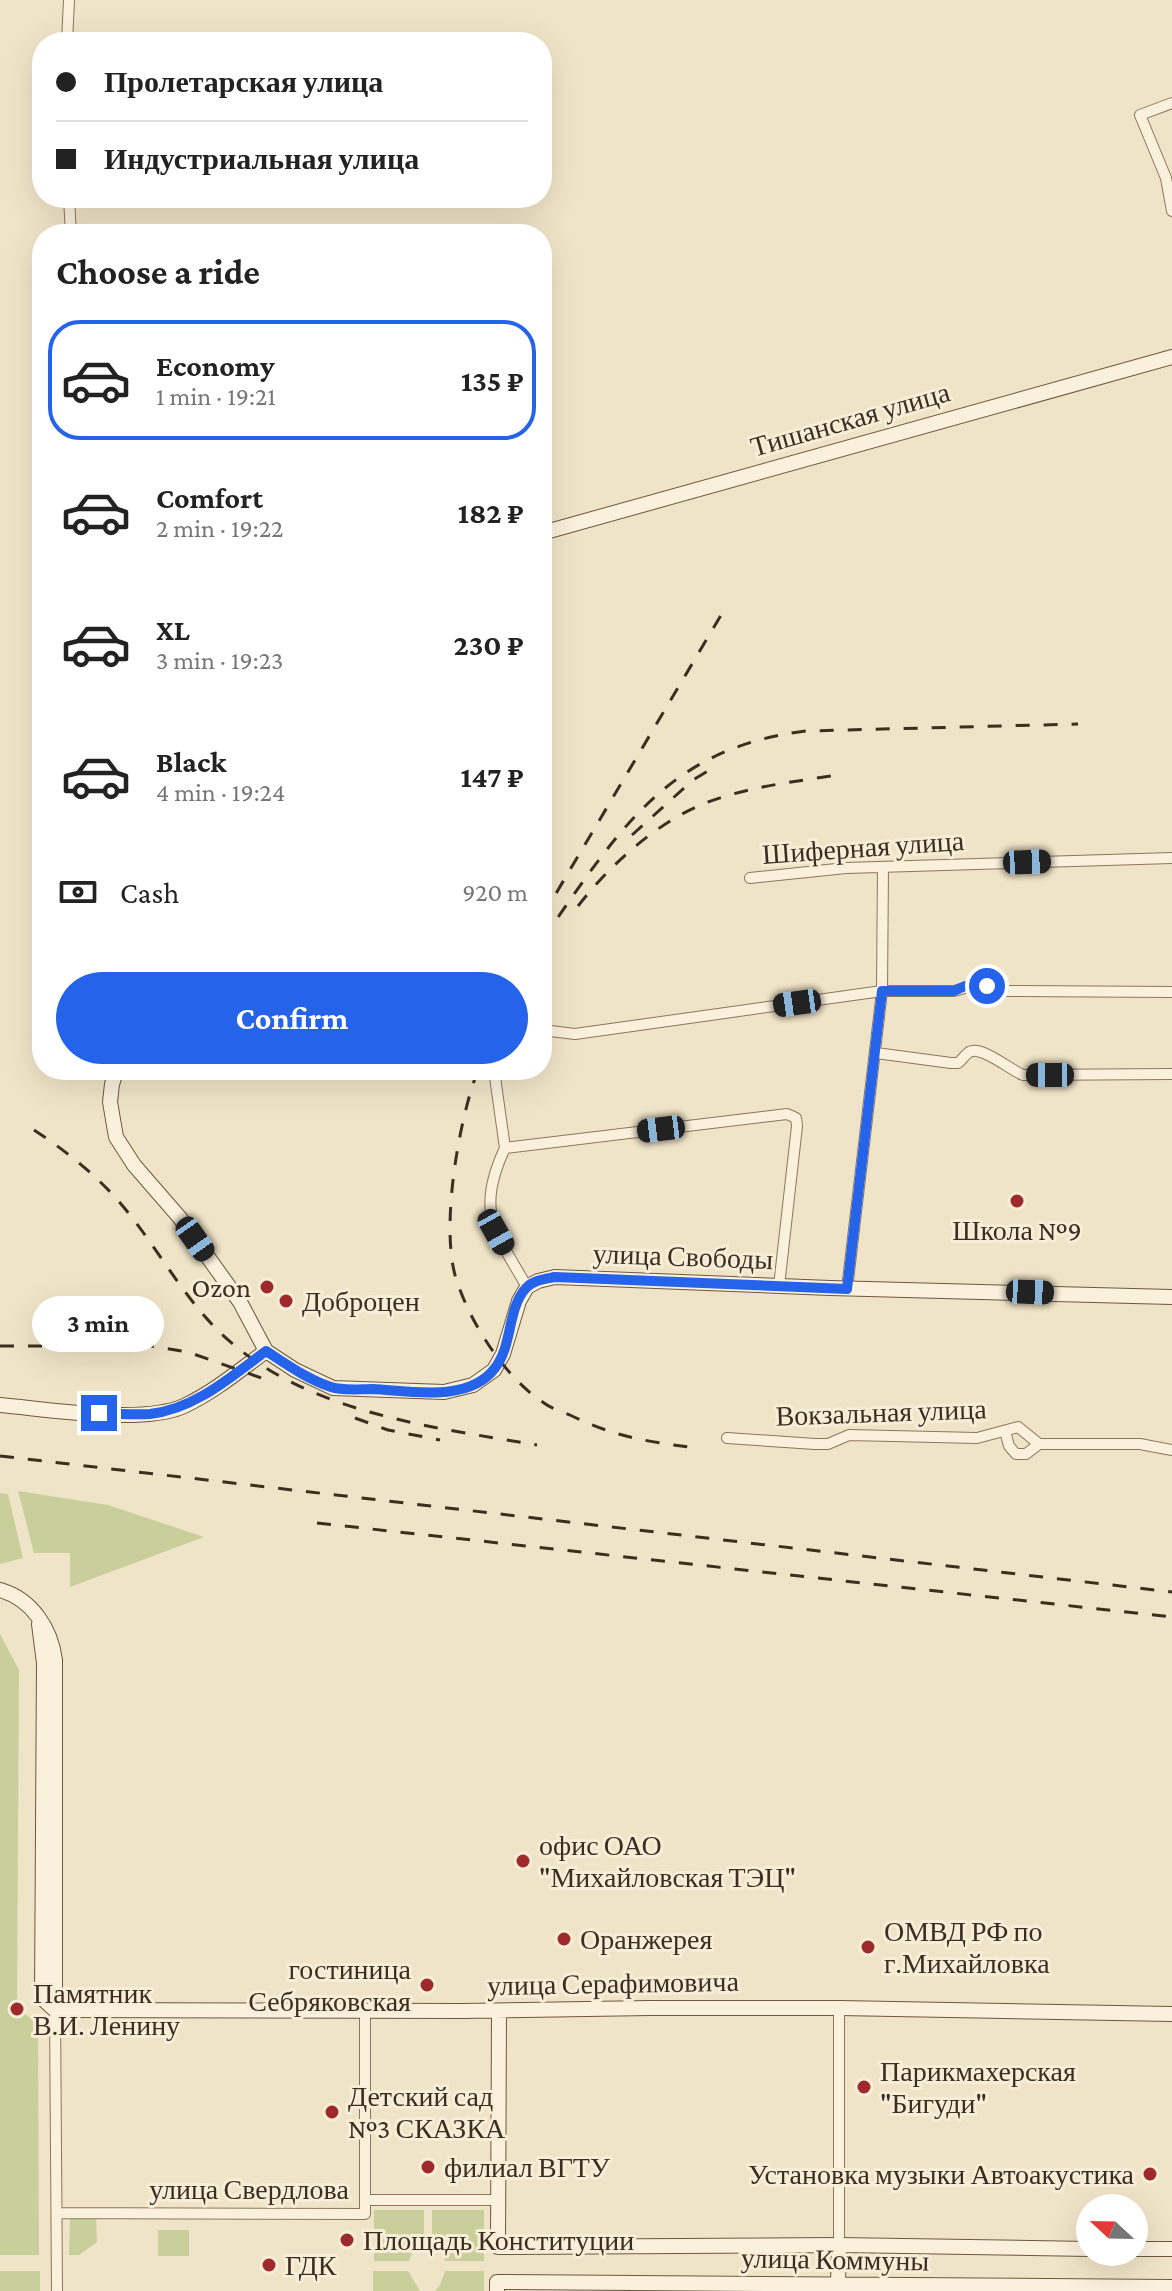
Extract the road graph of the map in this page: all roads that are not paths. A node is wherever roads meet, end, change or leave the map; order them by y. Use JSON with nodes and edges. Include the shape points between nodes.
{"nodes":[{"id":1,"x":69,"y":0,"type":"edge"},
{"id":2,"x":67,"y":32,"type":"edge"},
{"id":3,"x":1172,"y":103,"type":"edge"},
{"id":4,"x":1172,"y":211,"type":"edge"},
{"id":5,"x":1172,"y":357,"type":"edge"},
{"id":6,"x":552,"y":530,"type":"edge"},
{"id":7,"x":1172,"y":858,"type":"edge"},
{"id":8,"x":883,"y":867,"type":"junction"},
{"id":9,"x":750,"y":878,"type":"dead end"},
{"id":10,"x":882,"y":991,"type":"junction"},
{"id":11,"x":1172,"y":992,"type":"edge"},
{"id":12,"x":552,"y":1031,"type":"edge"},
{"id":13,"x":876,"y":1053,"type":"junction"},
{"id":14,"x":1172,"y":1074,"type":"edge"},
{"id":15,"x":113,"y":1080,"type":"edge"},
{"id":16,"x":495,"y":1080,"type":"edge"},
{"id":17,"x":505,"y":1148,"type":"junction"},
{"id":18,"x":779,"y":1286,"type":"junction"},
{"id":19,"x":527,"y":1287,"type":"junction"},
{"id":20,"x":847,"y":1289,"type":"junction"},
{"id":21,"x":1172,"y":1297,"type":"edge"},
{"id":22,"x":266,"y":1351,"type":"junction"},
{"id":23,"x":0,"y":1405,"type":"edge"},
{"id":24,"x":1005,"y":1431,"type":"junction"},
{"id":25,"x":727,"y":1438,"type":"dead end"},
{"id":26,"x":1039,"y":1444,"type":"junction"},
{"id":27,"x":1172,"y":1450,"type":"edge"},
{"id":28,"x":0,"y":1590,"type":"edge"},
{"id":29,"x":839,"y":2008,"type":"junction"},
{"id":30,"x":55,"y":2010,"type":"junction"},
{"id":31,"x":365,"y":2010,"type":"junction"},
{"id":32,"x":499,"y":2011,"type":"junction"},
{"id":33,"x":1172,"y":2014,"type":"edge"},
{"id":34,"x":365,"y":2200,"type":"junction"},
{"id":35,"x":498,"y":2200,"type":"junction"},
{"id":36,"x":58,"y":2213,"type":"junction"},
{"id":37,"x":839,"y":2245,"type":"junction"},
{"id":38,"x":1076,"y":2249,"type":"edge"},
{"id":39,"x":1148,"y":2249,"type":"edge"},
{"id":40,"x":1172,"y":2249,"type":"edge"},
{"id":41,"x":497,"y":2286,"type":"edge"},
{"id":42,"x":1172,"y":2287,"type":"edge"},
{"id":43,"x":838,"y":2288,"type":"edge"},
{"id":44,"x":57,"y":2291,"type":"edge"}],
"edges":[{"from":1,"to":2,"type":"street"},
{"from":3,"to":4,"type":"street","via":[[1140,115],[1166,178]]},
{"from":5,"to":6,"type":"street","name":"Тишанская улица"},
{"from":7,"to":8,"type":"street","name":"Шиферная улица"},
{"from":8,"to":9,"type":"street","name":"Шиферная улица"},
{"from":8,"to":10,"type":"street"},
{"from":10,"to":11,"type":"street","via":[[954,991],[975,985],[1000,991]]},
{"from":10,"to":12,"type":"street","via":[[575,1034]]},
{"from":10,"to":13,"type":"street"},
{"from":13,"to":14,"type":"street","via":[[958,1063],[975,1050],[1023,1075]]},
{"from":13,"to":20,"type":"street"},
{"from":15,"to":22,"type":"street","via":[[110,1102],[116,1137],[240,1302]]},
{"from":16,"to":17,"type":"street"},
{"from":17,"to":18,"type":"street","via":[[793,1115],[797,1126]]},
{"from":17,"to":19,"type":"street","via":[[489,1188],[490,1209],[496,1232]]},
{"from":18,"to":19,"type":"street","name":"улица Свободы","via":[[555,1277]]},
{"from":18,"to":20,"type":"street","name":"улица Свободы"},
{"from":19,"to":22,"type":"street","via":[[500,1360],[473,1385],[444,1392],[333,1388]]},
{"from":20,"to":21,"type":"street","name":"улица Свободы"},
{"from":22,"to":23,"type":"street","via":[[183,1407],[151,1414]]},
{"from":24,"to":25,"type":"street","name":"Вокзальная улица","via":[[977,1438],[849,1435],[828,1444]]},
{"from":24,"to":26,"type":"street","name":"Вокзальная улица","via":[[1018,1427]]},
{"from":24,"to":26,"type":"street","via":[[1016,1454]]},
{"from":26,"to":27,"type":"street","name":"Вокзальная улица","via":[[1140,1444]]},
{"from":28,"to":30,"type":"street","via":[[14,1594],[38,1618],[44,1663],[42,1998]]},
{"from":29,"to":32,"type":"street","name":"улица Серафимовича"},
{"from":29,"to":33,"type":"street","name":"улица Серафимовича"},
{"from":29,"to":37,"type":"street"},
{"from":30,"to":31,"type":"street","name":"улица Серафимовича"},
{"from":30,"to":36,"type":"street"},
{"from":31,"to":32,"type":"street","name":"улица Серафимовича"},
{"from":31,"to":34,"type":"street","name":"улица Свердлова"},
{"from":32,"to":35,"type":"street"},
{"from":34,"to":35,"type":"street"},
{"from":34,"to":36,"type":"street","name":"улица Свердлова","via":[[365,2214]]},
{"from":35,"to":37,"type":"street","name":"улица Коммуны","via":[[498,2247]]},
{"from":36,"to":44,"type":"street"},
{"from":37,"to":38,"type":"street","name":"улица Коммуны"},
{"from":37,"to":43,"type":"street"},
{"from":39,"to":40,"type":"street"},
{"from":41,"to":43,"type":"street","name":"улица Коммуны"},
{"from":42,"to":43,"type":"street","name":"улица Коммуны"}]}
